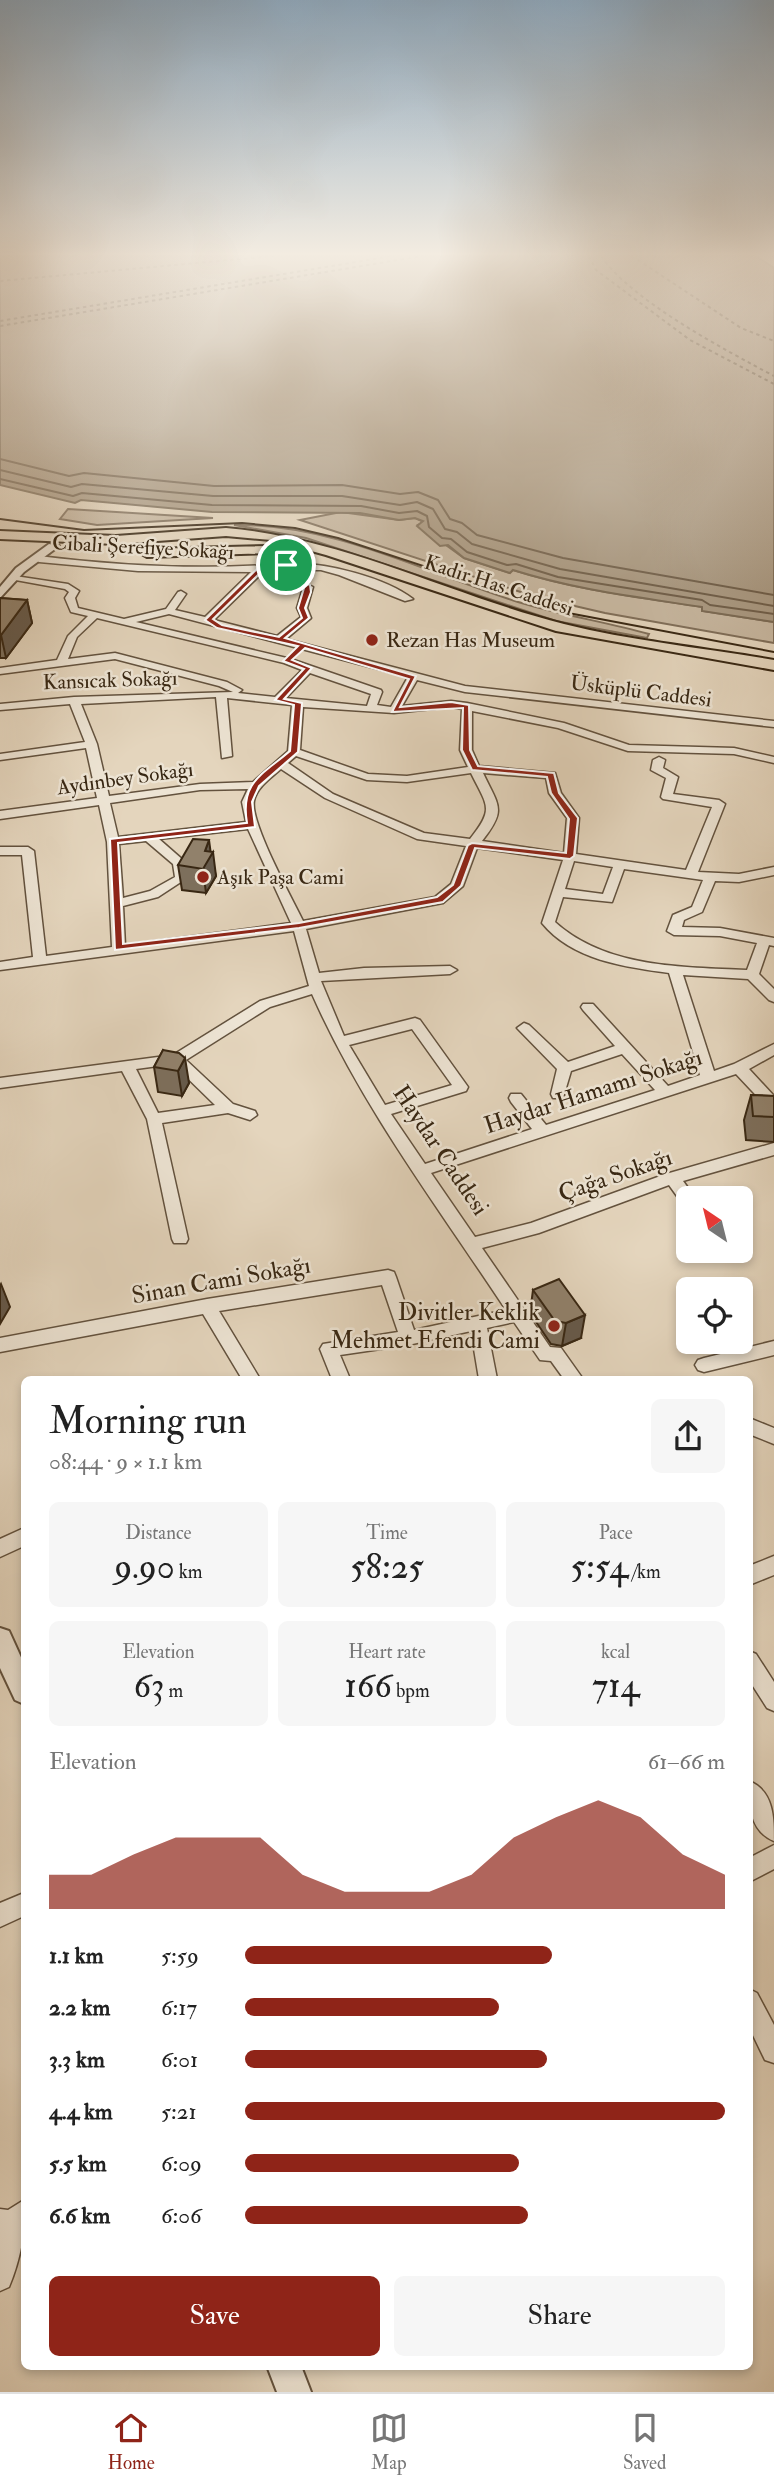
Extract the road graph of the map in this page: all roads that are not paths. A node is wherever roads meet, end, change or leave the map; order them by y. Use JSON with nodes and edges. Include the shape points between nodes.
{"nodes":[{"id":1,"x":214,"y":532,"type":"junction"},
{"id":2,"x":0,"y":535,"type":"edge"},
{"id":3,"x":168,"y":536,"type":"junction"},
{"id":4,"x":0,"y":541,"type":"edge"},
{"id":5,"x":53,"y":547,"type":"junction"},
{"id":6,"x":207,"y":550,"type":"junction"},
{"id":7,"x":162,"y":553,"type":"junction"},
{"id":8,"x":39,"y":559,"type":"junction"},
{"id":9,"x":290,"y":559,"type":"junction"},
{"id":10,"x":85,"y":565,"type":"junction"},
{"id":11,"x":261,"y":568,"type":"junction"},
{"id":12,"x":15,"y":579,"type":"junction"},
{"id":13,"x":71,"y":589,"type":"junction"},
{"id":14,"x":0,"y":594,"type":"edge"},
{"id":15,"x":181,"y":594,"type":"dead end"},
{"id":16,"x":408,"y":599,"type":"dead end"},
{"id":17,"x":169,"y":611,"type":"junction"},
{"id":18,"x":94,"y":616,"type":"junction"},
{"id":19,"x":208,"y":620,"type":"junction"},
{"id":20,"x":124,"y":622,"type":"junction"},
{"id":21,"x":220,"y":626,"type":"junction"},
{"id":22,"x":202,"y":638,"type":"junction"},
{"id":23,"x":280,"y":639,"type":"junction"},
{"id":24,"x":304,"y":646,"type":"junction"},
{"id":25,"x":287,"y":661,"type":"junction"},
{"id":26,"x":62,"y":662,"type":"junction"},
{"id":27,"x":774,"y":665,"type":"edge"},
{"id":28,"x":309,"y":668,"type":"junction"},
{"id":29,"x":0,"y":671,"type":"edge"},
{"id":30,"x":774,"y":673,"type":"edge"},
{"id":31,"x":414,"y":677,"type":"junction"},
{"id":32,"x":221,"y":694,"type":"junction"},
{"id":33,"x":244,"y":694,"type":"junction"},
{"id":34,"x":504,"y":694,"type":"junction"},
{"id":35,"x":74,"y":700,"type":"junction"},
{"id":36,"x":278,"y":700,"type":"junction"},
{"id":37,"x":298,"y":703,"type":"junction"},
{"id":38,"x":467,"y":706,"type":"junction"},
{"id":39,"x":0,"y":707,"type":"edge"},
{"id":40,"x":394,"y":710,"type":"junction"},
{"id":41,"x":497,"y":711,"type":"junction"},
{"id":42,"x":774,"y":724,"type":"edge"},
{"id":43,"x":736,"y":736,"type":"junction"},
{"id":44,"x":91,"y":744,"type":"junction"},
{"id":45,"x":294,"y":752,"type":"junction"},
{"id":46,"x":226,"y":756,"type":"dead end"},
{"id":47,"x":0,"y":757,"type":"edge"},
{"id":48,"x":659,"y":760,"type":"dead end"},
{"id":49,"x":774,"y":760,"type":"edge"},
{"id":50,"x":282,"y":764,"type":"junction"},
{"id":51,"x":475,"y":769,"type":"junction"},
{"id":52,"x":256,"y":785,"type":"junction"},
{"id":53,"x":104,"y":800,"type":"junction"},
{"id":54,"x":0,"y":816,"type":"edge"},
{"id":55,"x":252,"y":825,"type":"junction"},
{"id":56,"x":150,"y":838,"type":"junction"},
{"id":57,"x":113,"y":841,"type":"junction"},
{"id":58,"x":472,"y":845,"type":"junction"},
{"id":59,"x":0,"y":851,"type":"edge"},
{"id":60,"x":570,"y":856,"type":"junction"},
{"id":61,"x":620,"y":863,"type":"junction"},
{"id":62,"x":774,"y":871,"type":"edge"},
{"id":63,"x":691,"y":874,"type":"junction"},
{"id":64,"x":710,"y":877,"type":"junction"},
{"id":65,"x":558,"y":892,"type":"junction"},
{"id":66,"x":115,"y":904,"type":"junction"},
{"id":67,"x":299,"y":926,"type":"junction"},
{"id":68,"x":770,"y":941,"type":"edge"},
{"id":69,"x":119,"y":948,"type":"junction"},
{"id":70,"x":40,"y":960,"type":"junction"},
{"id":71,"x":0,"y":966,"type":"edge"},
{"id":72,"x":450,"y":970,"type":"dead end"},
{"id":73,"x":675,"y":971,"type":"junction"},
{"id":74,"x":752,"y":975,"type":"junction"},
{"id":75,"x":315,"y":983,"type":"junction"},
{"id":76,"x":774,"y":997,"type":"edge"},
{"id":77,"x":588,"y":1007,"type":"dead end"},
{"id":78,"x":524,"y":1028,"type":"dead end"},
{"id":79,"x":340,"y":1042,"type":"junction"},
{"id":80,"x":625,"y":1048,"type":"junction"},
{"id":81,"x":774,"y":1049,"type":"edge"},
{"id":82,"x":176,"y":1059,"type":"junction"},
{"id":83,"x":126,"y":1065,"type":"junction"},
{"id":84,"x":565,"y":1068,"type":"junction"},
{"id":85,"x":738,"y":1068,"type":"junction"},
{"id":86,"x":708,"y":1076,"type":"junction"},
{"id":87,"x":0,"y":1083,"type":"edge"},
{"id":88,"x":665,"y":1092,"type":"junction"},
{"id":89,"x":558,"y":1094,"type":"dead end"},
{"id":90,"x":516,"y":1098,"type":"dead end"},
{"id":91,"x":774,"y":1105,"type":"edge"},
{"id":92,"x":228,"y":1108,"type":"junction"},
{"id":93,"x":382,"y":1111,"type":"junction"},
{"id":94,"x":250,"y":1115,"type":"dead end"},
{"id":95,"x":154,"y":1119,"type":"junction"},
{"id":96,"x":542,"y":1131,"type":"junction"},
{"id":97,"x":774,"y":1149,"type":"edge"},
{"id":98,"x":423,"y":1170,"type":"junction"},
{"id":99,"x":672,"y":1178,"type":"junction"},
{"id":100,"x":678,"y":1186,"type":"edge"},
{"id":101,"x":180,"y":1239,"type":"dead end"},
{"id":102,"x":472,"y":1244,"type":"junction"},
{"id":103,"x":207,"y":1306,"type":"junction"},
{"id":104,"x":519,"y":1314,"type":"junction"},
{"id":105,"x":478,"y":1324,"type":"junction"},
{"id":106,"x":408,"y":1338,"type":"junction"},
{"id":107,"x":0,"y":1345,"type":"edge"},
{"id":108,"x":774,"y":1348,"type":"edge"},
{"id":109,"x":704,"y":1365,"type":"dead end"},
{"id":110,"x":249,"y":1376,"type":"edge"},
{"id":111,"x":340,"y":1376,"type":"edge"},
{"id":112,"x":487,"y":1376,"type":"edge"},
{"id":113,"x":572,"y":1376,"type":"edge"},
{"id":114,"x":753,"y":1428,"type":"edge"},
{"id":115,"x":774,"y":1436,"type":"edge"},
{"id":116,"x":21,"y":1538,"type":"edge"},
{"id":117,"x":0,"y":1548,"type":"edge"},
{"id":118,"x":774,"y":1565,"type":"edge"},
{"id":119,"x":753,"y":1574,"type":"edge"},
{"id":120,"x":0,"y":1640,"type":"edge"},
{"id":121,"x":753,"y":1667,"type":"edge"},
{"id":122,"x":21,"y":1685,"type":"edge"},
{"id":123,"x":774,"y":1701,"type":"edge"},
{"id":124,"x":753,"y":1798,"type":"edge"},
{"id":125,"x":774,"y":1830,"type":"edge"},
{"id":126,"x":774,"y":1856,"type":"edge"},
{"id":127,"x":753,"y":1869,"type":"edge"},
{"id":128,"x":21,"y":1906,"type":"edge"},
{"id":129,"x":0,"y":1915,"type":"edge"},
{"id":130,"x":753,"y":2009,"type":"edge"},
{"id":131,"x":774,"y":2052,"type":"edge"},
{"id":132,"x":12,"y":2219,"type":"edge"},
{"id":133,"x":0,"y":2278,"type":"edge"},
{"id":134,"x":286,"y":2370,"type":"edge"},
{"id":135,"x":294,"y":2392,"type":"edge"}],
"edges":[{"from":1,"to":3,"type":"main road","name":"Kadir Has Caddesi"},
{"from":1,"to":6,"type":"main road","via":[[198,541]]},
{"from":1,"to":27,"type":"main road","name":"Kadir Has Caddesi","via":[[295,541],[561,628]]},
{"from":2,"to":3,"type":"main road","name":"Kadir Has Caddesi","via":[[108,540]]},
{"from":3,"to":7,"type":"main road","via":[[178,545]]},
{"from":4,"to":5,"type":"main road"},
{"from":5,"to":7,"type":"main road"},
{"from":5,"to":8,"type":"street"},
{"from":6,"to":7,"type":"main road"},
{"from":6,"to":9,"type":"main road","via":[[258,549]]},
{"from":8,"to":10,"type":"street","name":"Cibali Şerefiye Sokağı"},
{"from":8,"to":12,"type":"street","via":[[20,570]]},
{"from":9,"to":11,"type":"street","name":"Cibali Şerefiye Sokağı"},
{"from":9,"to":16,"type":"street","name":"Kadir Has Caddesi"},
{"from":9,"to":23,"type":"street","via":[[284,577],[308,587],[302,608],[306,618]]},
{"from":9,"to":30,"type":"main road","name":"Kadir Has Caddesi","via":[[339,562],[561,635]]},
{"from":10,"to":11,"type":"street","name":"Cibali Şerefiye Sokağı"},
{"from":10,"to":13,"type":"street"},
{"from":11,"to":19,"type":"street"},
{"from":12,"to":13,"type":"street"},
{"from":12,"to":14,"type":"street"},
{"from":13,"to":18,"type":"street","via":[[74,610]]},
{"from":15,"to":17,"type":"street"},
{"from":17,"to":19,"type":"street","name":"Üsküplü Caddesi"},
{"from":17,"to":20,"type":"street"},
{"from":18,"to":20,"type":"street"},
{"from":18,"to":26,"type":"street","via":[[73,632]]},
{"from":19,"to":21,"type":"street","name":"Üsküplü Caddesi"},
{"from":20,"to":22,"type":"street"},
{"from":21,"to":22,"type":"street"},
{"from":21,"to":23,"type":"street","name":"Üsküplü Caddesi"},
{"from":22,"to":25,"type":"street"},
{"from":23,"to":24,"type":"street","name":"Üsküplü Caddesi"},
{"from":24,"to":25,"type":"street"},
{"from":24,"to":31,"type":"street","name":"Üsküplü Caddesi"},
{"from":25,"to":28,"type":"street"},
{"from":26,"to":29,"type":"street"},
{"from":26,"to":33,"type":"street","via":[[115,656],[223,684]]},
{"from":28,"to":36,"type":"street"},
{"from":28,"to":40,"type":"street","via":[[377,692],[370,708]]},
{"from":31,"to":34,"type":"street","name":"Üsküplü Caddesi"},
{"from":31,"to":40,"type":"street"},
{"from":32,"to":33,"type":"street"},
{"from":32,"to":35,"type":"street","name":"Kansıcak Sokağı"},
{"from":32,"to":46,"type":"street"},
{"from":33,"to":36,"type":"street"},
{"from":34,"to":41,"type":"street"},
{"from":34,"to":43,"type":"street","name":"Üsküplü Caddesi"},
{"from":35,"to":39,"type":"street","name":"Kansıcak Sokağı"},
{"from":35,"to":44,"type":"street"},
{"from":36,"to":37,"type":"street"},
{"from":37,"to":40,"type":"street"},
{"from":37,"to":45,"type":"street"},
{"from":38,"to":40,"type":"street"},
{"from":38,"to":41,"type":"street"},
{"from":38,"to":51,"type":"street","via":[[466,750]]},
{"from":41,"to":43,"type":"street","via":[[560,725],[628,748]]},
{"from":42,"to":43,"type":"street","name":"Üsküplü Caddesi"},
{"from":43,"to":49,"type":"street"},
{"from":44,"to":47,"type":"street"},
{"from":44,"to":53,"type":"street"},
{"from":45,"to":50,"type":"street"},
{"from":45,"to":51,"type":"street","via":[[367,778],[407,779]]},
{"from":48,"to":63,"type":"street","via":[[657,771],[672,777],[667,797],[719,804]]},
{"from":50,"to":52,"type":"street"},
{"from":50,"to":58,"type":"street","via":[[329,796],[422,836]]},
{"from":51,"to":58,"type":"street","via":[[493,806],[492,820]]},
{"from":51,"to":60,"type":"street","via":[[551,775],[555,793],[573,818]]},
{"from":52,"to":53,"type":"street","name":"Aydınbey Sokağı","via":[[200,787]]},
{"from":52,"to":55,"type":"street","via":[[248,802]]},
{"from":53,"to":54,"type":"street","name":"Aydınbey Sokağı"},
{"from":53,"to":57,"type":"street"},
{"from":55,"to":56,"type":"street"},
{"from":55,"to":67,"type":"street","name":"Haydar Caddesi"},
{"from":56,"to":57,"type":"street"},
{"from":56,"to":66,"type":"street","via":[[179,863],[181,878],[154,894]]},
{"from":57,"to":66,"type":"street"},
{"from":58,"to":60,"type":"street"},
{"from":58,"to":67,"type":"street","via":[[457,886],[439,900]]},
{"from":59,"to":70,"type":"street","via":[[28,851]]},
{"from":60,"to":61,"type":"street"},
{"from":60,"to":65,"type":"street"},
{"from":61,"to":63,"type":"street"},
{"from":61,"to":65,"type":"street","via":[[608,899]]},
{"from":62,"to":64,"type":"street","via":[[739,878]]},
{"from":63,"to":64,"type":"street"},
{"from":64,"to":68,"type":"street","via":[[697,909],[678,918],[674,931],[720,932]]},
{"from":65,"to":73,"type":"street","via":[[548,923],[554,930],[598,955]]},
{"from":66,"to":69,"type":"street"},
{"from":67,"to":69,"type":"street"},
{"from":67,"to":75,"type":"street","name":"Haydar Caddesi"},
{"from":68,"to":74,"type":"street"},
{"from":69,"to":70,"type":"street"},
{"from":70,"to":71,"type":"street"},
{"from":72,"to":75,"type":"street","via":[[346,972]]},
{"from":73,"to":74,"type":"street"},
{"from":73,"to":86,"type":"street"},
{"from":74,"to":76,"type":"street"},
{"from":75,"to":79,"type":"street","name":"Haydar Caddesi"},
{"from":75,"to":82,"type":"street","via":[[265,1004]]},
{"from":77,"to":80,"type":"street"},
{"from":78,"to":84,"type":"street"},
{"from":79,"to":93,"type":"street","name":"Haydar Caddesi"},
{"from":79,"to":93,"type":"street","via":[[415,1023],[461,1087]]},
{"from":80,"to":84,"type":"street"},
{"from":80,"to":88,"type":"street"},
{"from":81,"to":85,"type":"street","name":"Haydar Hamamı Sokağı"},
{"from":82,"to":83,"type":"street"},
{"from":82,"to":92,"type":"street"},
{"from":83,"to":87,"type":"street"},
{"from":83,"to":95,"type":"street"},
{"from":84,"to":89,"type":"street"},
{"from":85,"to":86,"type":"street","name":"Haydar Hamamı Sokağı"},
{"from":85,"to":91,"type":"street"},
{"from":86,"to":88,"type":"street","name":"Haydar Hamamı Sokağı"},
{"from":88,"to":96,"type":"street","name":"Haydar Hamamı Sokağı"},
{"from":90,"to":96,"type":"street"},
{"from":92,"to":94,"type":"street"},
{"from":92,"to":95,"type":"street"},
{"from":93,"to":98,"type":"street","name":"Haydar Caddesi"},
{"from":95,"to":101,"type":"street"},
{"from":96,"to":98,"type":"street","name":"Haydar Hamamı Sokağı"},
{"from":97,"to":99,"type":"street","name":"Çağa Sokağı"},
{"from":98,"to":102,"type":"street","name":"Haydar Caddesi"},
{"from":99,"to":100,"type":"street"},
{"from":99,"to":102,"type":"street","name":"Çağa Sokağı","via":[[533,1228]]},
{"from":102,"to":104,"type":"street","name":"Haydar Caddesi"},
{"from":103,"to":106,"type":"street","name":"Sinan Cami Sokağı","via":[[388,1277]]},
{"from":103,"to":107,"type":"street","name":"Sinan Cami Sokağı"},
{"from":103,"to":110,"type":"street"},
{"from":104,"to":105,"type":"street"},
{"from":104,"to":113,"type":"street","name":"Haydar Caddesi","via":[[546,1355],[555,1353]]},
{"from":105,"to":106,"type":"street"},
{"from":105,"to":112,"type":"street"},
{"from":106,"to":111,"type":"street","via":[[329,1349]]},
{"from":108,"to":109,"type":"street"},
{"from":114,"to":115,"type":"street"},
{"from":116,"to":117,"type":"street"},
{"from":118,"to":119,"type":"street"},
{"from":120,"to":122,"type":"street"},
{"from":121,"to":123,"type":"street"},
{"from":124,"to":125,"type":"street"},
{"from":126,"to":127,"type":"street"},
{"from":128,"to":129,"type":"street"},
{"from":130,"to":131,"type":"street"},
{"from":132,"to":133,"type":"street"},
{"from":134,"to":135,"type":"street"}]}
